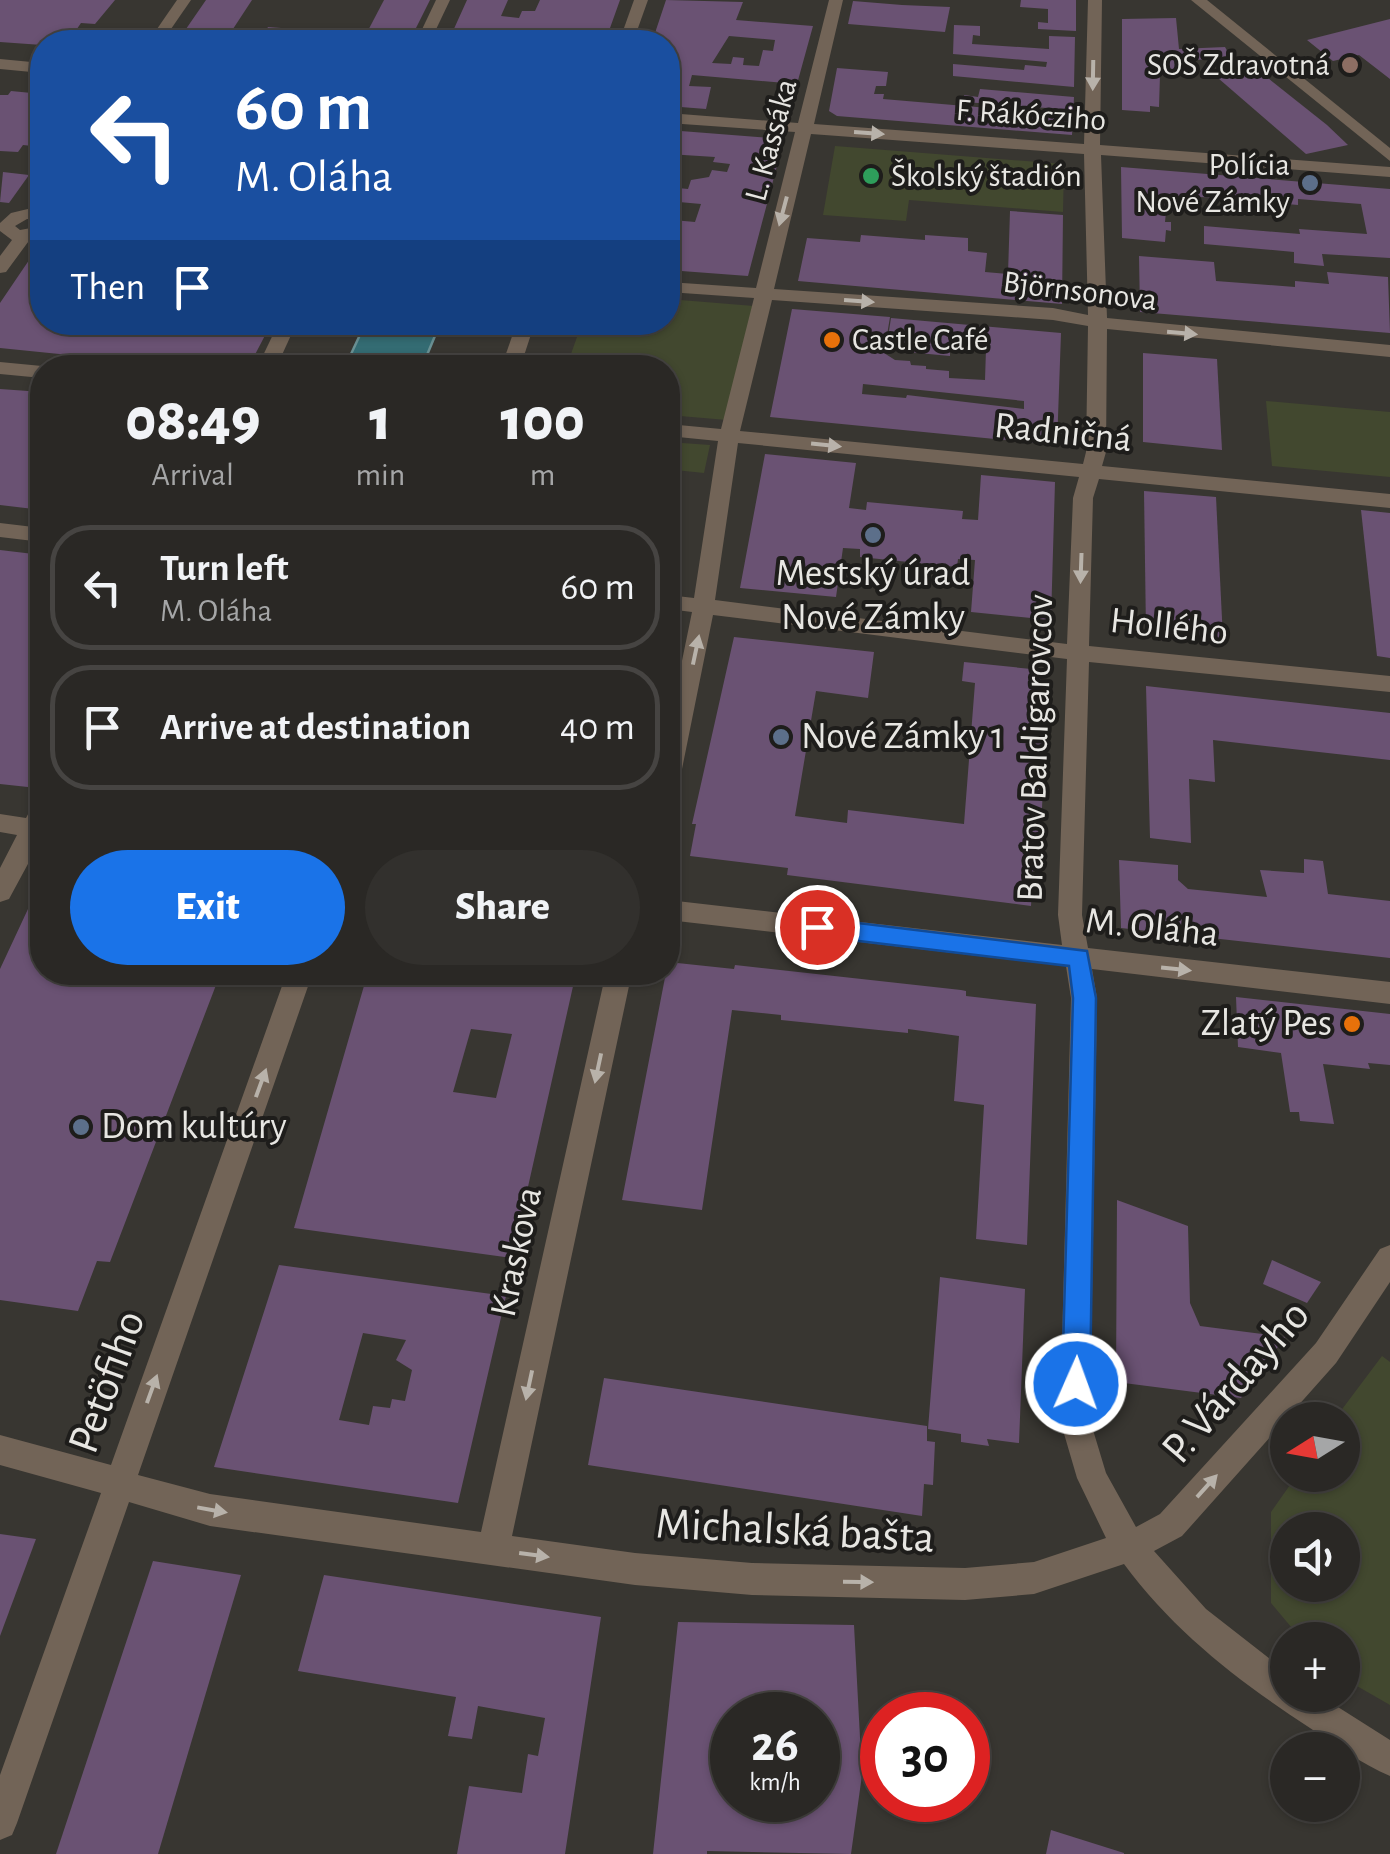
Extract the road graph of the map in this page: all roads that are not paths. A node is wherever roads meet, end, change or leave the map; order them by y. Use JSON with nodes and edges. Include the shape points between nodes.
{"nodes":[{"id":1,"x":184,"y":0,"type":"edge"},
{"id":2,"x":443,"y":0,"type":"edge"},
{"id":3,"x":641,"y":0,"type":"edge"},
{"id":4,"x":836,"y":0,"type":"edge"},
{"id":5,"x":1095,"y":0,"type":"edge"},
{"id":6,"x":1198,"y":0,"type":"edge"},
{"id":7,"x":163,"y":30,"type":"edge"},
{"id":8,"x":429,"y":30,"type":"edge"},
{"id":9,"x":630,"y":30,"type":"edge"},
{"id":10,"x":0,"y":64,"type":"edge"},
{"id":11,"x":30,"y":67,"type":"edge"},
{"id":12,"x":680,"y":119,"type":"edge"},
{"id":13,"x":804,"y":128,"type":"junction"},
{"id":14,"x":1095,"y":149,"type":"junction"},
{"id":15,"x":1390,"y":156,"type":"edge"},
{"id":16,"x":1390,"y":172,"type":"edge"},
{"id":17,"x":30,"y":215,"type":"edge"},
{"id":18,"x":4,"y":223,"type":"edge"},
{"id":19,"x":30,"y":229,"type":"edge"},
{"id":20,"x":24,"y":236,"type":"junction"},
{"id":21,"x":0,"y":268,"type":"edge"},
{"id":22,"x":680,"y":288,"type":"edge"},
{"id":23,"x":762,"y":294,"type":"junction"},
{"id":24,"x":1095,"y":322,"type":"junction"},
{"id":25,"x":1390,"y":351,"type":"edge"},
{"id":26,"x":0,"y":368,"type":"edge"},
{"id":27,"x":30,"y":371,"type":"edge"},
{"id":28,"x":680,"y":431,"type":"edge"},
{"id":29,"x":729,"y":436,"type":"junction"},
{"id":30,"x":1092,"y":472,"type":"junction"},
{"id":31,"x":1390,"y":500,"type":"edge"},
{"id":32,"x":0,"y":530,"type":"edge"},
{"id":33,"x":30,"y":534,"type":"edge"},
{"id":34,"x":680,"y":603,"type":"edge"},
{"id":35,"x":703,"y":606,"type":"junction"},
{"id":36,"x":1079,"y":653,"type":"junction"},
{"id":37,"x":1390,"y":684,"type":"edge"},
{"id":38,"x":680,"y":720,"type":"edge"},
{"id":39,"x":30,"y":822,"type":"edge"},
{"id":40,"x":0,"y":823,"type":"edge"},
{"id":41,"x":30,"y":840,"type":"edge"},
{"id":42,"x":0,"y":892,"type":"edge"},
{"id":43,"x":680,"y":911,"type":"edge"},
{"id":44,"x":1079,"y":958,"type":"junction"},
{"id":45,"x":295,"y":985,"type":"edge"},
{"id":46,"x":616,"y":985,"type":"edge"},
{"id":47,"x":1390,"y":993,"type":"edge"},
{"id":48,"x":1390,"y":1258,"type":"edge"},
{"id":49,"x":0,"y":1450,"type":"edge"},
{"id":50,"x":120,"y":1481,"type":"junction"},
{"id":51,"x":1132,"y":1546,"type":"junction"},
{"id":52,"x":492,"y":1549,"type":"junction"},
{"id":53,"x":1390,"y":1759,"type":"edge"},
{"id":54,"x":0,"y":1823,"type":"edge"}],
"edges":[{"from":1,"to":7,"type":"street"},
{"from":2,"to":8,"type":"street"},
{"from":3,"to":9,"type":"street"},
{"from":4,"to":13,"type":"street","name":"L. Kassáka"},
{"from":5,"to":14,"type":"street","name":"Bratov Baldigarovcov","one_way":true},
{"from":6,"to":15,"type":"street"},
{"from":10,"to":11,"type":"street"},
{"from":12,"to":13,"type":"street","name":"F. Rákócziho"},
{"from":13,"to":14,"type":"street","name":"F. Rákócziho","one_way":true},
{"from":13,"to":23,"type":"street","name":"L. Kassáka","one_way":true},
{"from":14,"to":16,"type":"street","name":"F. Rákócziho"},
{"from":14,"to":24,"type":"street","name":"Bratov Baldigarovcov"},
{"from":17,"to":18,"type":"street"},
{"from":18,"to":20,"type":"street"},
{"from":19,"to":20,"type":"street"},
{"from":20,"to":21,"type":"street"},
{"from":22,"to":23,"type":"street","name":"Björnsonova"},
{"from":23,"to":24,"type":"street","name":"Björnsonova","one_way":true},
{"from":23,"to":29,"type":"street","name":"L. Kassáka"},
{"from":24,"to":25,"type":"street","name":"Björnsonova","one_way":true},
{"from":24,"to":30,"type":"street","name":"Bratov Baldigarovcov"},
{"from":26,"to":27,"type":"street"},
{"from":28,"to":29,"type":"street","name":"Radničná"},
{"from":29,"to":30,"type":"street","name":"Radničná","one_way":true},
{"from":29,"to":35,"type":"street","name":"L. Kassáka"},
{"from":30,"to":31,"type":"street","name":"Radničná"},
{"from":30,"to":36,"type":"street","name":"Bratov Baldigarovcov","one_way":true,"via":[[1083,498]]},
{"from":32,"to":33,"type":"street"},
{"from":34,"to":35,"type":"street","name":"Hollého"},
{"from":35,"to":36,"type":"street","name":"Hollého"},
{"from":38,"to":35,"type":"street","name":"L. Kassáka","one_way":true},
{"from":36,"to":37,"type":"street","name":"Hollého"},
{"from":36,"to":44,"type":"street","name":"Bratov Baldigarovcov","via":[[1070,914]]},
{"from":39,"to":40,"type":"street"},
{"from":41,"to":42,"type":"street"},
{"from":43,"to":44,"type":"street","name":"M. Oláha"},
{"from":44,"to":47,"type":"street","name":"M. Oláha","one_way":true},
{"from":44,"to":51,"type":"street","name":"Bratov Baldigarovcov","via":[[1084,998],[1075,1420],[1100,1499]]},
{"from":50,"to":45,"type":"street","name":"Petöfiho","one_way":true},
{"from":46,"to":52,"type":"street","name":"Kraskova","one_way":true},
{"from":51,"to":48,"type":"street","name":"P. Várdayho","one_way":true,"via":[[1171,1525],[1314,1367]]},
{"from":49,"to":50,"type":"street","name":"Michalská bašta"},
{"from":50,"to":52,"type":"street","name":"Michalská bašta","one_way":true,"via":[[210,1510]]},
{"from":50,"to":54,"type":"street","name":"Petöfiho"},
{"from":52,"to":51,"type":"street","name":"Michalská bašta","one_way":true,"via":[[752,1579],[965,1584],[1034,1578]]},
{"from":51,"to":53,"type":"street","via":[[1243,1664]]}]}
